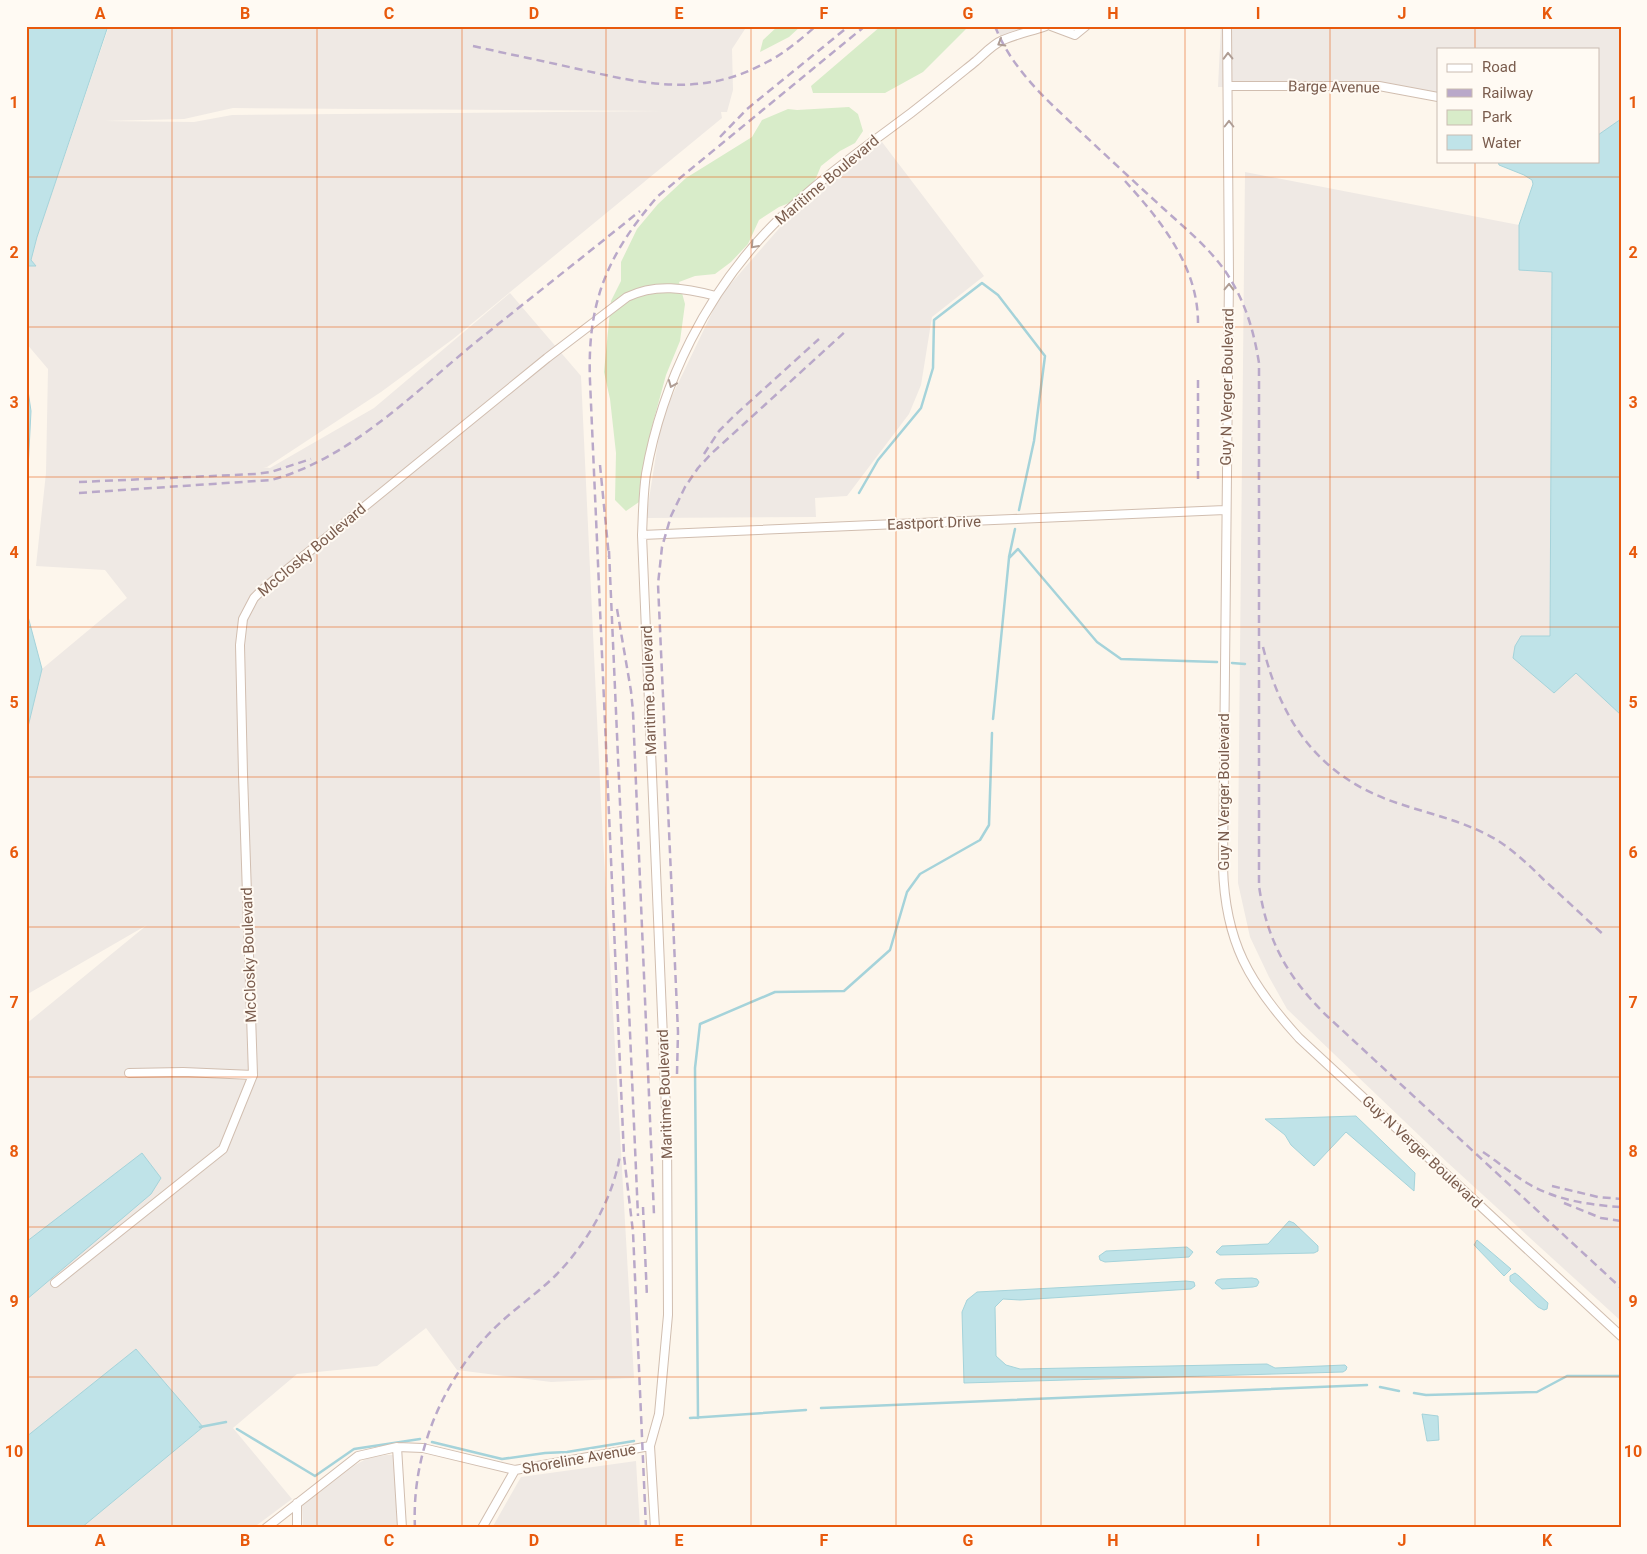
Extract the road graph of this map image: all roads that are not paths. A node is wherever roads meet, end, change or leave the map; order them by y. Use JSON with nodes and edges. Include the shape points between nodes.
{"nodes":[{"id":1,"x":1046,"y":26,"type":"edge"},
{"id":2,"x":1051,"y":26,"type":"edge"},
{"id":3,"x":1062,"y":26,"type":"edge"},
{"id":4,"x":1078,"y":26,"type":"edge"},
{"id":5,"x":1086,"y":26,"type":"edge"},
{"id":6,"x":1228,"y":26,"type":"edge"},
{"id":7,"x":1229,"y":86,"type":"junction"},
{"id":8,"x":1437,"y":97,"type":"edge"},
{"id":9,"x":716,"y":296,"type":"junction"},
{"id":10,"x":1226,"y":510,"type":"junction"},
{"id":11,"x":642,"y":535,"type":"junction"},
{"id":12,"x":129,"y":1073,"type":"dead end"},
{"id":13,"x":253,"y":1075,"type":"junction"},
{"id":14,"x":55,"y":1283,"type":"dead end"},
{"id":15,"x":1621,"y":1336,"type":"edge"},
{"id":16,"x":650,"y":1446,"type":"junction"},
{"id":17,"x":398,"y":1447,"type":"junction"},
{"id":18,"x":515,"y":1470,"type":"junction"},
{"id":19,"x":297,"y":1503,"type":"junction"},
{"id":20,"x":266,"y":1528,"type":"edge"},
{"id":21,"x":297,"y":1528,"type":"edge"},
{"id":22,"x":402,"y":1528,"type":"edge"},
{"id":23,"x":482,"y":1528,"type":"edge"},
{"id":24,"x":655,"y":1528,"type":"edge"}],
"edges":[{"from":1,"to":9,"type":"street","name":"Maritime Boulevard","one_way":true,"via":[[1001,40],[828,177],[773,224],[750,249]]},
{"from":2,"to":5,"type":"street","via":[[1075,35]]},
{"from":3,"to":4,"type":"street"},
{"from":7,"to":6,"type":"street","name":"Guy N Verger Boulevard","one_way":true},
{"from":7,"to":8,"type":"street","name":"Barge Avenue","via":[[1379,86]]},
{"from":10,"to":7,"type":"street","name":"Guy N Verger Boulevard","one_way":true},
{"from":9,"to":11,"type":"street","name":"Maritime Boulevard","one_way":true,"via":[[684,354],[653,440],[646,476]]},
{"from":9,"to":13,"type":"street","name":"McClosky Boulevard","via":[[670,287],[627,297],[547,358],[262,590],[248,608],[243,619],[240,645]]},
{"from":10,"to":11,"type":"street","name":"Eastport Drive"},
{"from":10,"to":15,"type":"street","name":"Guy N Verger Boulevard","via":[[1223,874],[1227,908],[1239,953],[1259,991],[1299,1038]]},
{"from":11,"to":16,"type":"street","name":"Maritime Boulevard","via":[[667,1134],[668,1315],[659,1414]]},
{"from":12,"to":13,"type":"street"},
{"from":13,"to":14,"type":"street","name":"McClosky Boulevard","via":[[223,1149]]},
{"from":16,"to":18,"type":"street","name":"Shoreline Avenue"},
{"from":16,"to":24,"type":"street","name":"Maritime Boulevard"},
{"from":17,"to":18,"type":"street","name":"Shoreline Avenue","via":[[424,1448]]},
{"from":17,"to":19,"type":"street","name":"Shoreline Avenue","via":[[358,1456]]},
{"from":17,"to":22,"type":"street"},
{"from":18,"to":23,"type":"street"},
{"from":19,"to":20,"type":"street","name":"Shoreline Avenue"},
{"from":19,"to":21,"type":"street"}]}
